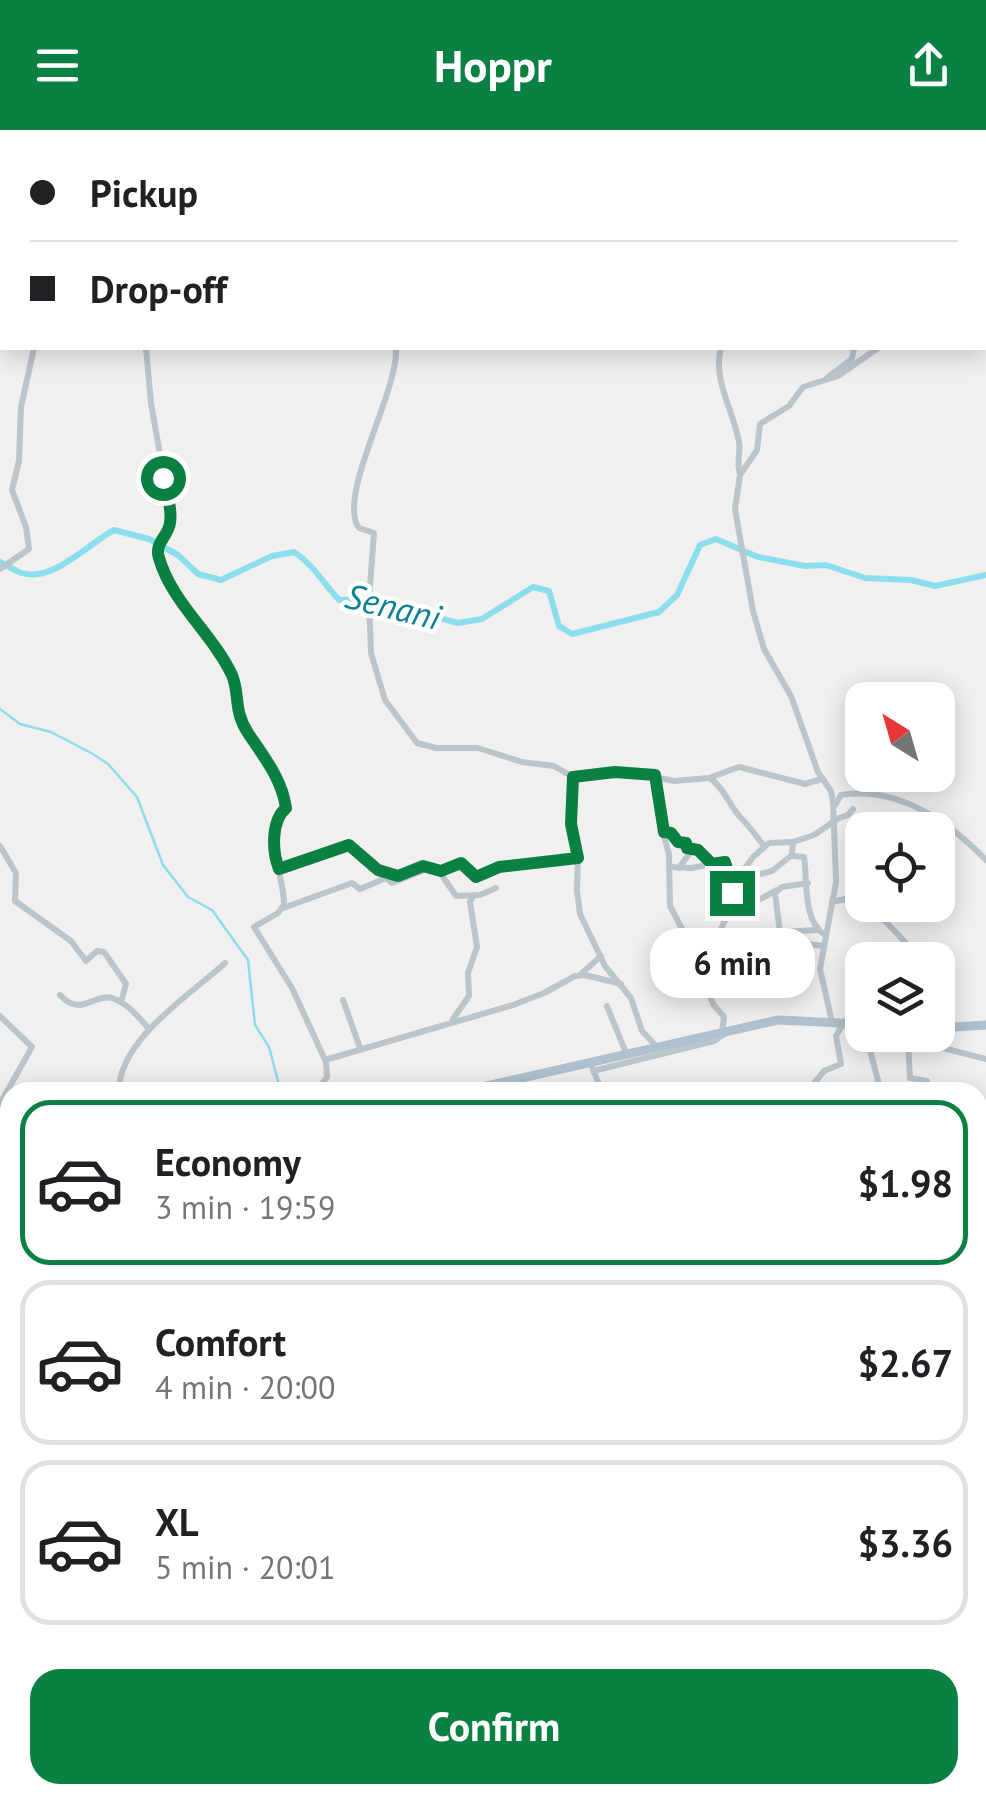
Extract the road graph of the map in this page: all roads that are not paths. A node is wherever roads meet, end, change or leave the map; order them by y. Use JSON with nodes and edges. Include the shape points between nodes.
{"nodes":[{"id":1,"x":34,"y":350,"type":"edge"},
{"id":2,"x":146,"y":350,"type":"edge"},
{"id":3,"x":396,"y":350,"type":"edge"},
{"id":4,"x":720,"y":350,"type":"edge"},
{"id":5,"x":854,"y":350,"type":"edge"},
{"id":6,"x":875,"y":350,"type":"edge"},
{"id":7,"x":815,"y":383,"type":"junction"},
{"id":8,"x":740,"y":475,"type":"junction"},
{"id":9,"x":0,"y":569,"type":"edge"},
{"id":10,"x":655,"y":775,"type":"junction"},
{"id":11,"x":573,"y":777,"type":"junction"},
{"id":12,"x":709,"y":778,"type":"junction"},
{"id":13,"x":822,"y":779,"type":"junction"},
{"id":14,"x":854,"y":808,"type":"dead end"},
{"id":15,"x":835,"y":817,"type":"junction"},
{"id":16,"x":664,"y":832,"type":"junction"},
{"id":17,"x":794,"y":842,"type":"junction"},
{"id":18,"x":0,"y":846,"type":"edge"},
{"id":19,"x":764,"y":846,"type":"junction"},
{"id":20,"x":687,"y":848,"type":"junction"},
{"id":21,"x":792,"y":856,"type":"junction"},
{"id":22,"x":578,"y":858,"type":"junction"},
{"id":23,"x":986,"y":860,"type":"edge"},
{"id":24,"x":712,"y":864,"type":"junction"},
{"id":25,"x":428,"y":868,"type":"junction"},
{"id":26,"x":674,"y":868,"type":"junction"},
{"id":27,"x":746,"y":868,"type":"junction"},
{"id":28,"x":279,"y":869,"type":"junction"},
{"id":29,"x":438,"y":870,"type":"junction"},
{"id":30,"x":400,"y":876,"type":"junction"},
{"id":31,"x":388,"y":880,"type":"junction"},
{"id":32,"x":808,"y":883,"type":"junction"},
{"id":33,"x":732,"y":885,"type":"junction"},
{"id":34,"x":496,"y":888,"type":"dead end"},
{"id":35,"x":778,"y":890,"type":"junction"},
{"id":36,"x":472,"y":896,"type":"junction"},
{"id":37,"x":832,"y":902,"type":"junction"},
{"id":38,"x":283,"y":908,"type":"junction"},
{"id":39,"x":730,"y":910,"type":"junction"},
{"id":40,"x":817,"y":930,"type":"junction"},
{"id":41,"x":780,"y":932,"type":"junction"},
{"id":42,"x":826,"y":936,"type":"junction"},
{"id":43,"x":752,"y":940,"type":"dead end"},
{"id":44,"x":905,"y":942,"type":"edge"},
{"id":45,"x":824,"y":946,"type":"junction"},
{"id":46,"x":694,"y":954,"type":"junction"},
{"id":47,"x":601,"y":956,"type":"junction"},
{"id":48,"x":226,"y":964,"type":"dead end"},
{"id":49,"x":580,"y":975,"type":"junction"},
{"id":50,"x":767,"y":978,"type":"dead end"},
{"id":51,"x":620,"y":984,"type":"junction"},
{"id":52,"x":60,"y":995,"type":"dead end"},
{"id":53,"x":343,"y":1000,"type":"dead end"},
{"id":54,"x":120,"y":1002,"type":"junction"},
{"id":55,"x":607,"y":1006,"type":"dead end"},
{"id":56,"x":0,"y":1016,"type":"edge"},
{"id":57,"x":452,"y":1020,"type":"junction"},
{"id":58,"x":838,"y":1023,"type":"junction"},
{"id":59,"x":845,"y":1023,"type":"edge"},
{"id":60,"x":986,"y":1025,"type":"edge"},
{"id":61,"x":955,"y":1027,"type":"edge"},
{"id":62,"x":150,"y":1029,"type":"junction"},
{"id":63,"x":725,"y":1032,"type":"junction"},
{"id":64,"x":657,"y":1046,"type":"junction"},
{"id":65,"x":360,"y":1048,"type":"junction"},
{"id":66,"x":955,"y":1051,"type":"edge"},
{"id":67,"x":870,"y":1052,"type":"edge"},
{"id":68,"x":909,"y":1052,"type":"edge"},
{"id":69,"x":626,"y":1054,"type":"junction"},
{"id":70,"x":986,"y":1058,"type":"edge"},
{"id":71,"x":325,"y":1060,"type":"junction"},
{"id":72,"x":592,"y":1066,"type":"junction"},
{"id":73,"x":13,"y":1082,"type":"edge"},
{"id":74,"x":121,"y":1082,"type":"edge"},
{"id":75,"x":323,"y":1082,"type":"edge"},
{"id":76,"x":511,"y":1082,"type":"edge"},
{"id":77,"x":598,"y":1082,"type":"edge"},
{"id":78,"x":815,"y":1082,"type":"edge"},
{"id":79,"x":878,"y":1082,"type":"edge"},
{"id":80,"x":927,"y":1082,"type":"edge"}],
"edges":[{"from":1,"to":9,"type":"street","via":[[12,490],[29,550]]},
{"from":2,"to":28,"type":"street","via":[[170,512],[158,556],[175,595],[231,674],[238,712],[286,800],[276,828]]},
{"from":3,"to":11,"type":"street","via":[[354,519],[374,533],[370,638],[382,692],[417,744],[478,748]]},
{"from":4,"to":8,"type":"street"},
{"from":5,"to":7,"type":"street","via":[[852,358]]},
{"from":6,"to":7,"type":"street"},
{"from":7,"to":8,"type":"street","via":[[760,424],[756,454]]},
{"from":8,"to":13,"type":"street","via":[[734,509],[756,625]]},
{"from":10,"to":11,"type":"street"},
{"from":10,"to":12,"type":"street"},
{"from":10,"to":16,"type":"street"},
{"from":11,"to":22,"type":"street"},
{"from":12,"to":13,"type":"street","via":[[739,767],[805,784]]},
{"from":12,"to":19,"type":"street"},
{"from":13,"to":15,"type":"street"},
{"from":14,"to":15,"type":"street"},
{"from":15,"to":17,"type":"street"},
{"from":15,"to":23,"type":"street","via":[[841,795],[900,799],[937,819]]},
{"from":15,"to":37,"type":"street"},
{"from":16,"to":20,"type":"street"},
{"from":16,"to":26,"type":"street"},
{"from":17,"to":19,"type":"street"},
{"from":17,"to":21,"type":"street"},
{"from":18,"to":54,"type":"street","via":[[16,874],[14,901],[70,940],[86,960],[104,952],[126,984]]},
{"from":19,"to":27,"type":"street"},
{"from":20,"to":24,"type":"street"},
{"from":20,"to":26,"type":"street"},
{"from":21,"to":27,"type":"street","via":[[754,876]]},
{"from":21,"to":32,"type":"street","via":[[804,856]]},
{"from":22,"to":29,"type":"street","via":[[499,867],[476,877],[461,863]]},
{"from":22,"to":47,"type":"street","via":[[580,914]]},
{"from":24,"to":26,"type":"street"},
{"from":24,"to":33,"type":"street","via":[[725,862]]},
{"from":25,"to":29,"type":"street"},
{"from":25,"to":30,"type":"street"},
{"from":25,"to":31,"type":"street"},
{"from":26,"to":46,"type":"street","via":[[667,880],[670,906]]},
{"from":27,"to":33,"type":"street"},
{"from":28,"to":30,"type":"street","via":[[349,845],[378,870]]},
{"from":28,"to":38,"type":"street"},
{"from":29,"to":36,"type":"street","via":[[456,896]]},
{"from":30,"to":31,"type":"street"},
{"from":31,"to":38,"type":"street","via":[[360,889],[351,883]]},
{"from":32,"to":35,"type":"street"},
{"from":32,"to":40,"type":"street"},
{"from":33,"to":39,"type":"street"},
{"from":34,"to":36,"type":"street"},
{"from":35,"to":39,"type":"street"},
{"from":35,"to":41,"type":"street"},
{"from":36,"to":57,"type":"street","via":[[477,948],[469,996]]},
{"from":37,"to":42,"type":"street"},
{"from":37,"to":44,"type":"street","via":[[850,898]]},
{"from":38,"to":71,"type":"street","via":[[254,927]]},
{"from":39,"to":46,"type":"street","via":[[710,945]]},
{"from":40,"to":41,"type":"street"},
{"from":40,"to":42,"type":"street"},
{"from":41,"to":43,"type":"street"},
{"from":42,"to":45,"type":"street"},
{"from":45,"to":50,"type":"street","via":[[807,944]]},
{"from":45,"to":58,"type":"street","via":[[821,979]]},
{"from":46,"to":63,"type":"street"},
{"from":47,"to":49,"type":"street"},
{"from":47,"to":51,"type":"street"},
{"from":48,"to":62,"type":"street"},
{"from":49,"to":51,"type":"street"},
{"from":49,"to":57,"type":"street","via":[[528,1000]]},
{"from":51,"to":64,"type":"street","via":[[642,1031]]},
{"from":52,"to":54,"type":"street","via":[[70,1003],[90,1005],[106,997]]},
{"from":53,"to":65,"type":"street"},
{"from":54,"to":62,"type":"street"},
{"from":55,"to":69,"type":"street"},
{"from":56,"to":73,"type":"street","via":[[32,1049]]},
{"from":57,"to":65,"type":"street"},
{"from":58,"to":59,"type":"main road"},
{"from":58,"to":63,"type":"main road","via":[[781,1020]]},
{"from":58,"to":78,"type":"street","via":[[841,1064]]},
{"from":60,"to":61,"type":"main road"},
{"from":62,"to":74,"type":"street","via":[[124,1062]]},
{"from":63,"to":64,"type":"main road"},
{"from":63,"to":72,"type":"street","via":[[714,1041]]},
{"from":64,"to":69,"type":"main road"},
{"from":65,"to":71,"type":"street"},
{"from":66,"to":70,"type":"street"},
{"from":67,"to":79,"type":"street"},
{"from":68,"to":80,"type":"street","via":[[910,1078]]},
{"from":69,"to":72,"type":"main road"},
{"from":71,"to":75,"type":"street"},
{"from":72,"to":76,"type":"main road"},
{"from":72,"to":77,"type":"street"}]}
